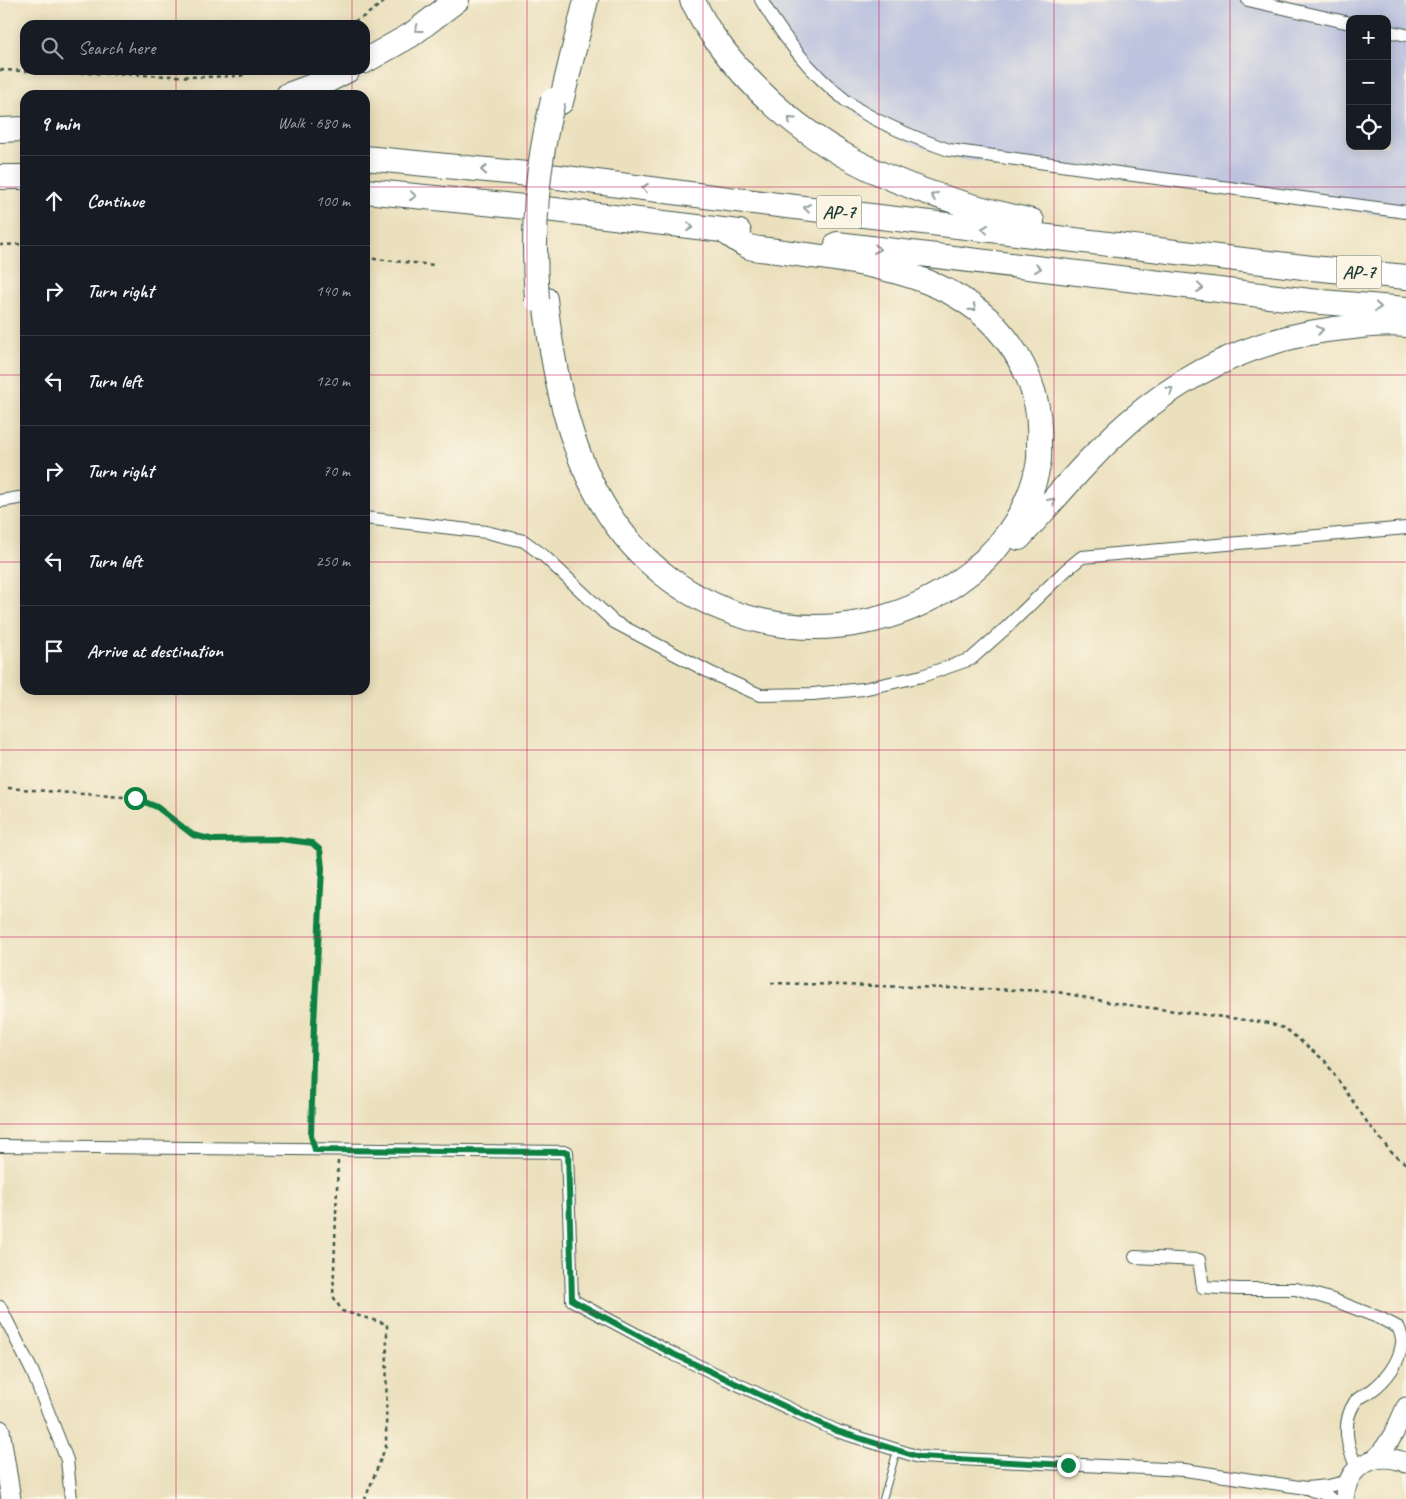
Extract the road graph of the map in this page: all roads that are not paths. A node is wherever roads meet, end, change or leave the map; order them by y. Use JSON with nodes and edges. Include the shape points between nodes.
{"nodes":[{"id":1,"x":457,"y":0,"type":"edge"},
{"id":2,"x":578,"y":0,"type":"edge"},
{"id":3,"x":586,"y":0,"type":"edge"},
{"id":4,"x":692,"y":0,"type":"edge"},
{"id":5,"x":761,"y":0,"type":"edge"},
{"id":6,"x":1248,"y":0,"type":"edge"},
{"id":7,"x":1305,"y":6,"type":"edge"},
{"id":8,"x":1346,"y":21,"type":"edge"},
{"id":9,"x":1391,"y":32,"type":"edge"},
{"id":10,"x":1406,"y":35,"type":"edge"},
{"id":11,"x":370,"y":58,"type":"edge"},
{"id":12,"x":338,"y":75,"type":"edge"},
{"id":13,"x":302,"y":90,"type":"edge"},
{"id":14,"x":557,"y":101,"type":"junction"},
{"id":15,"x":20,"y":129,"type":"edge"},
{"id":16,"x":0,"y":130,"type":"edge"},
{"id":17,"x":0,"y":144,"type":"edge"},
{"id":18,"x":20,"y":144,"type":"edge"},
{"id":19,"x":370,"y":158,"type":"edge"},
{"id":20,"x":0,"y":177,"type":"edge"},
{"id":21,"x":20,"y":177,"type":"edge"},
{"id":22,"x":370,"y":192,"type":"edge"},
{"id":23,"x":1406,"y":212,"type":"edge"},
{"id":24,"x":724,"y":231,"type":"junction"},
{"id":25,"x":1312,"y":268,"type":"junction"},
{"id":26,"x":1406,"y":277,"type":"edge"},
{"id":27,"x":541,"y":300,"type":"junction"},
{"id":28,"x":1406,"y":310,"type":"edge"},
{"id":29,"x":1406,"y":324,"type":"edge"},
{"id":30,"x":20,"y":498,"type":"edge"},
{"id":31,"x":0,"y":502,"type":"edge"},
{"id":32,"x":370,"y":519,"type":"edge"},
{"id":33,"x":1406,"y":528,"type":"edge"},
{"id":34,"x":0,"y":1146,"type":"edge"},
{"id":35,"x":1135,"y":1257,"type":"dead end"},
{"id":36,"x":0,"y":1307,"type":"edge"},
{"id":37,"x":1406,"y":1407,"type":"edge"},
{"id":38,"x":0,"y":1430,"type":"edge"},
{"id":39,"x":897,"y":1450,"type":"junction"},
{"id":40,"x":1375,"y":1459,"type":"junction"},
{"id":41,"x":1406,"y":1463,"type":"edge"},
{"id":42,"x":1350,"y":1483,"type":"edge"},
{"id":43,"x":1306,"y":1488,"type":"junction"},
{"id":44,"x":11,"y":1499,"type":"edge"},
{"id":45,"x":71,"y":1499,"type":"edge"},
{"id":46,"x":883,"y":1499,"type":"edge"},
{"id":47,"x":1331,"y":1499,"type":"edge"}],
"edges":[{"from":1,"to":11,"type":"highway","one_way":true,"via":[[411,35]]},
{"from":2,"to":14,"type":"highway"},
{"from":3,"to":14,"type":"highway"},
{"from":25,"to":4,"type":"highway","one_way":true,"via":[[1220,247],[1030,221],[939,198],[891,180],[850,160],[801,129],[752,84],[713,36]]},
{"from":5,"to":23,"type":"street","via":[[794,50],[822,80],[859,109],[902,132],[950,150]]},
{"from":6,"to":7,"type":"street"},
{"from":7,"to":8,"type":"street"},
{"from":9,"to":10,"type":"street"},
{"from":12,"to":13,"type":"highway"},
{"from":14,"to":27,"type":"highway","bridge":true,"via":[[545,133],[536,199],[534,233]]},
{"from":15,"to":16,"type":"highway"},
{"from":17,"to":18,"type":"highway"},
{"from":25,"to":19,"type":"highway","number":"AP-7","one_way":true,"via":[[558,177]]},
{"from":20,"to":21,"type":"highway"},
{"from":22,"to":24,"type":"highway","number":"AP-7","one_way":true},
{"from":24,"to":27,"type":"highway","number":"AP-7","one_way":true,"via":[[750,247],[850,261],[931,283],[966,302],[994,324],[1016,352],[1033,390],[1040,427],[1038,465],[1025,509],[983,562],[928,600],[872,621],[834,627],[789,626],[728,611],[666,578],[638,552],[613,521],[593,487],[567,415]]},
{"from":24,"to":28,"type":"highway","number":"AP-7","one_way":true},
{"from":25,"to":26,"type":"highway","number":"AP-7"},
{"from":27,"to":29,"type":"highway","one_way":true,"via":[[542,345],[568,445],[586,491],[606,526],[632,557],[661,584],[684,599],[743,624],[812,636],[874,629],[911,617],[952,596],[1005,553],[1079,470],[1129,423],[1192,376],[1238,353],[1277,339],[1324,329]]},
{"from":30,"to":31,"type":"street"},
{"from":32,"to":33,"type":"street","via":[[486,532],[524,540],[614,622],[760,695],[863,689],[922,676],[971,659],[1082,557]]},
{"from":34,"to":39,"type":"street","via":[[568,1152],[572,1300],[669,1352],[837,1431]]},
{"from":35,"to":42,"type":"street","via":[[1199,1260],[1202,1287],[1296,1289],[1380,1318],[1399,1328],[1402,1341],[1398,1361],[1371,1391],[1356,1401],[1348,1420],[1346,1441],[1351,1458]]},
{"from":36,"to":45,"type":"street","via":[[33,1373],[67,1460]]},
{"from":37,"to":40,"type":"main road","via":[[1384,1450]]},
{"from":38,"to":44,"type":"main road"},
{"from":39,"to":43,"type":"street","via":[[919,1457],[1185,1470]]},
{"from":39,"to":46,"type":"lane"},
{"from":40,"to":41,"type":"main road","via":[[1386,1457]]},
{"from":40,"to":42,"type":"main road","via":[[1364,1464]]},
{"from":42,"to":43,"type":"street"},
{"from":43,"to":47,"type":"street"}]}
